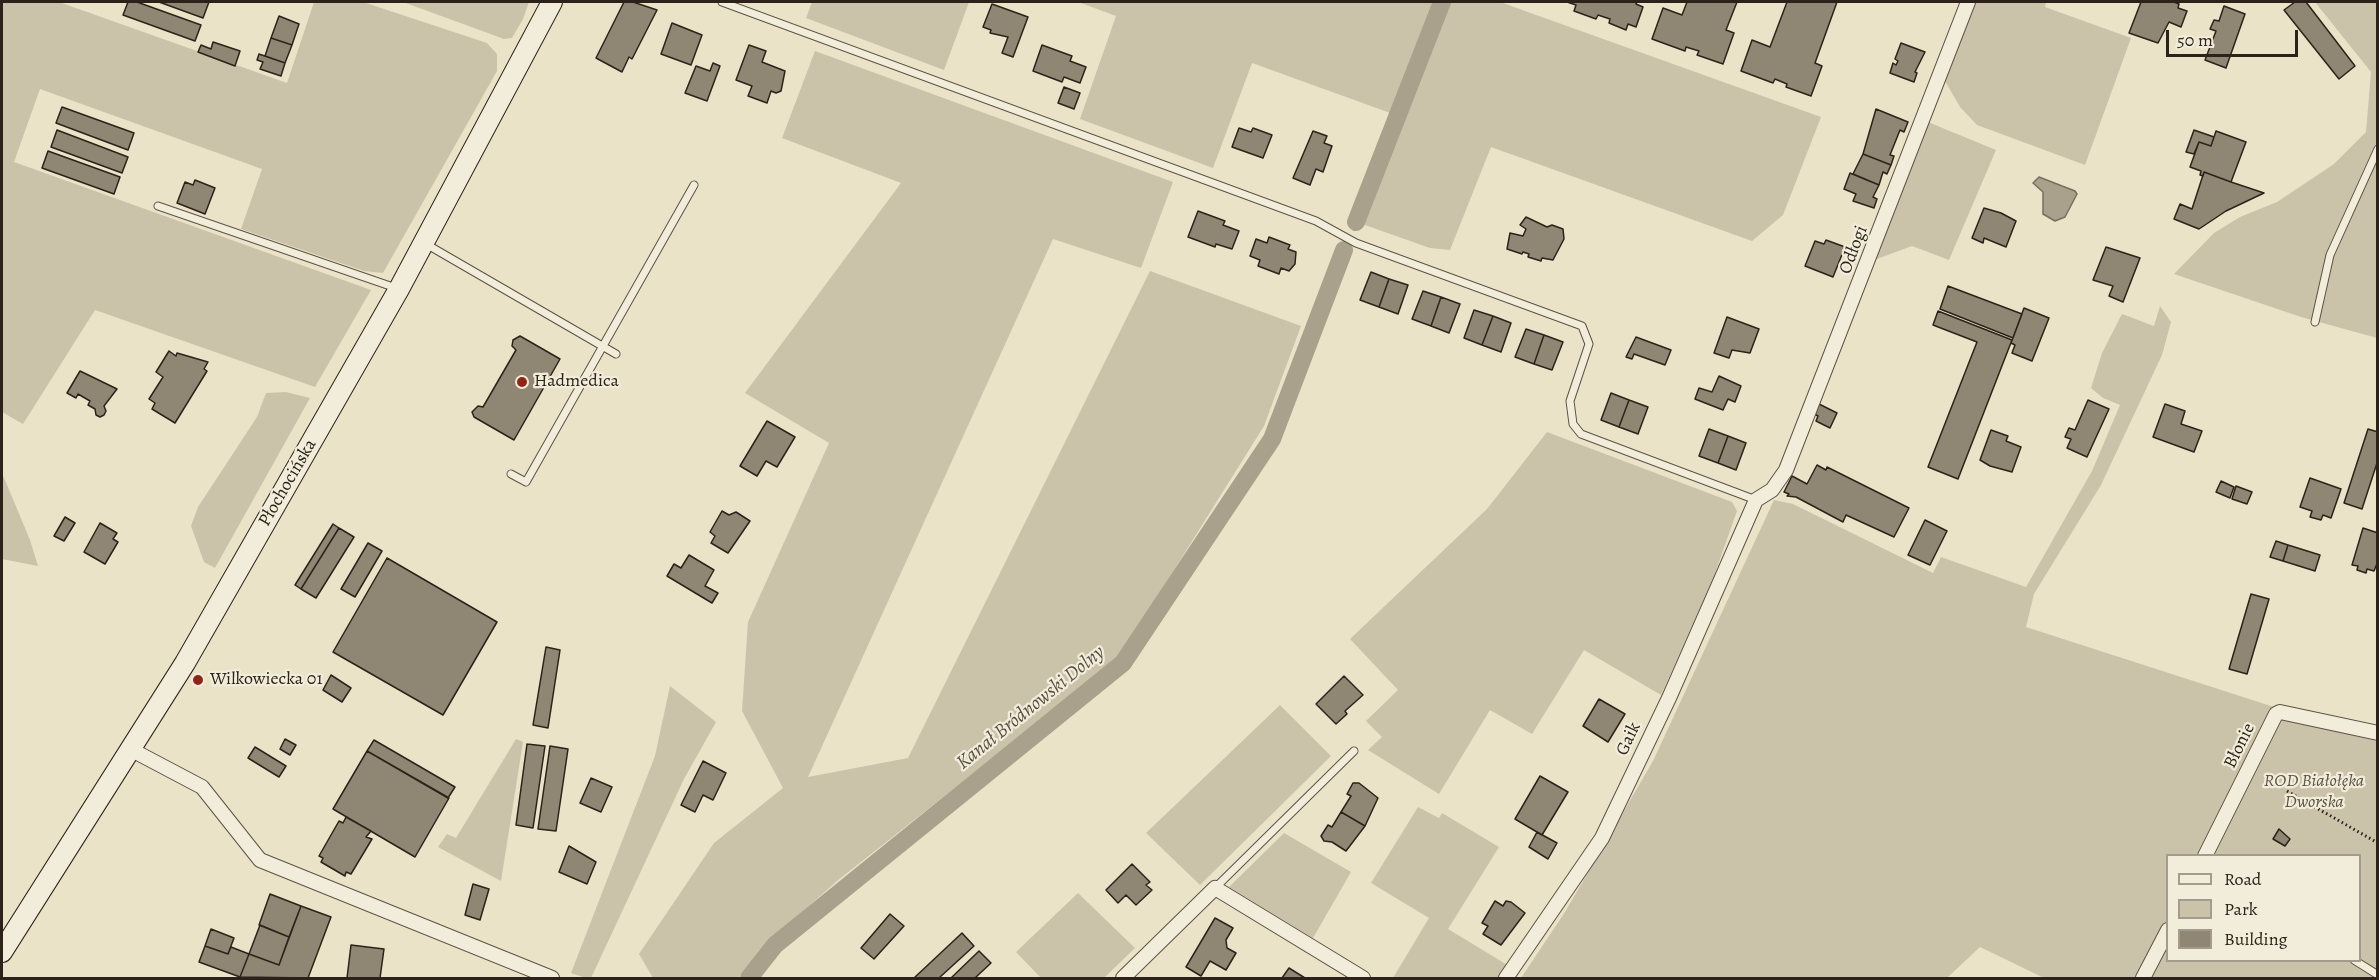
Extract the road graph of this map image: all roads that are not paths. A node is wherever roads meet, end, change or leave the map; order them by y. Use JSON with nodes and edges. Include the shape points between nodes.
{"nodes":[{"id":1,"x":552,"y":2,"type":"edge"},
{"id":2,"x":722,"y":2,"type":"edge"},
{"id":3,"x":1968,"y":2,"type":"edge"},
{"id":4,"x":2378,"y":149,"type":"edge"},
{"id":5,"x":694,"y":185,"type":"dead end"},
{"id":6,"x":158,"y":206,"type":"dead end"},
{"id":7,"x":423,"y":243,"type":"junction"},
{"id":8,"x":399,"y":289,"type":"junction"},
{"id":9,"x":2315,"y":322,"type":"dead end"},
{"id":10,"x":603,"y":346,"type":"junction"},
{"id":11,"x":616,"y":354,"type":"dead end"},
{"id":12,"x":511,"y":474,"type":"dead end"},
{"id":13,"x":1756,"y":500,"type":"junction"},
{"id":14,"x":2378,"y":733,"type":"edge"},
{"id":15,"x":130,"y":749,"type":"junction"},
{"id":16,"x":1354,"y":752,"type":"dead end"},
{"id":17,"x":2206,"y":854,"type":"edge"},
{"id":18,"x":1215,"y":888,"type":"junction"},
{"id":19,"x":2166,"y":934,"type":"edge"},
{"id":20,"x":2,"y":952,"type":"edge"},
{"id":21,"x":2357,"y":962,"type":"edge"},
{"id":22,"x":2378,"y":975,"type":"edge"},
{"id":23,"x":552,"y":978,"type":"edge"},
{"id":24,"x":1123,"y":978,"type":"edge"},
{"id":25,"x":1363,"y":978,"type":"edge"},
{"id":26,"x":1506,"y":978,"type":"edge"},
{"id":27,"x":2143,"y":978,"type":"edge"}],
"edges":[{"from":1,"to":7,"type":"main road","name":"Płochocińska"},
{"from":2,"to":13,"type":"lane","via":[[1316,221],[1356,243],[1582,326],[1589,344],[1570,401],[1573,424],[1581,434]]},
{"from":3,"to":13,"type":"street","name":"Odłogi","via":[[1786,470],[1772,490]]},
{"from":4,"to":9,"type":"lane","via":[[2330,255]]},
{"from":5,"to":10,"type":"lane"},
{"from":6,"to":8,"type":"lane"},
{"from":7,"to":8,"type":"main road","name":"Płochocińska"},
{"from":7,"to":10,"type":"lane"},
{"from":8,"to":15,"type":"main road","name":"Płochocińska","via":[[185,663]]},
{"from":10,"to":11,"type":"lane"},
{"from":10,"to":12,"type":"lane","via":[[526,482]]},
{"from":13,"to":26,"type":"street","name":"Gaik","via":[[1602,838]]},
{"from":14,"to":17,"type":"street","name":"Błonie","via":[[2276,714]]},
{"from":15,"to":20,"type":"main road","name":"Płochocińska"},
{"from":15,"to":23,"type":"street","via":[[202,787],[260,860]]},
{"from":16,"to":18,"type":"lane"},
{"from":18,"to":24,"type":"street"},
{"from":18,"to":25,"type":"street"},
{"from":19,"to":27,"type":"street"},
{"from":21,"to":22,"type":"lane"}]}
